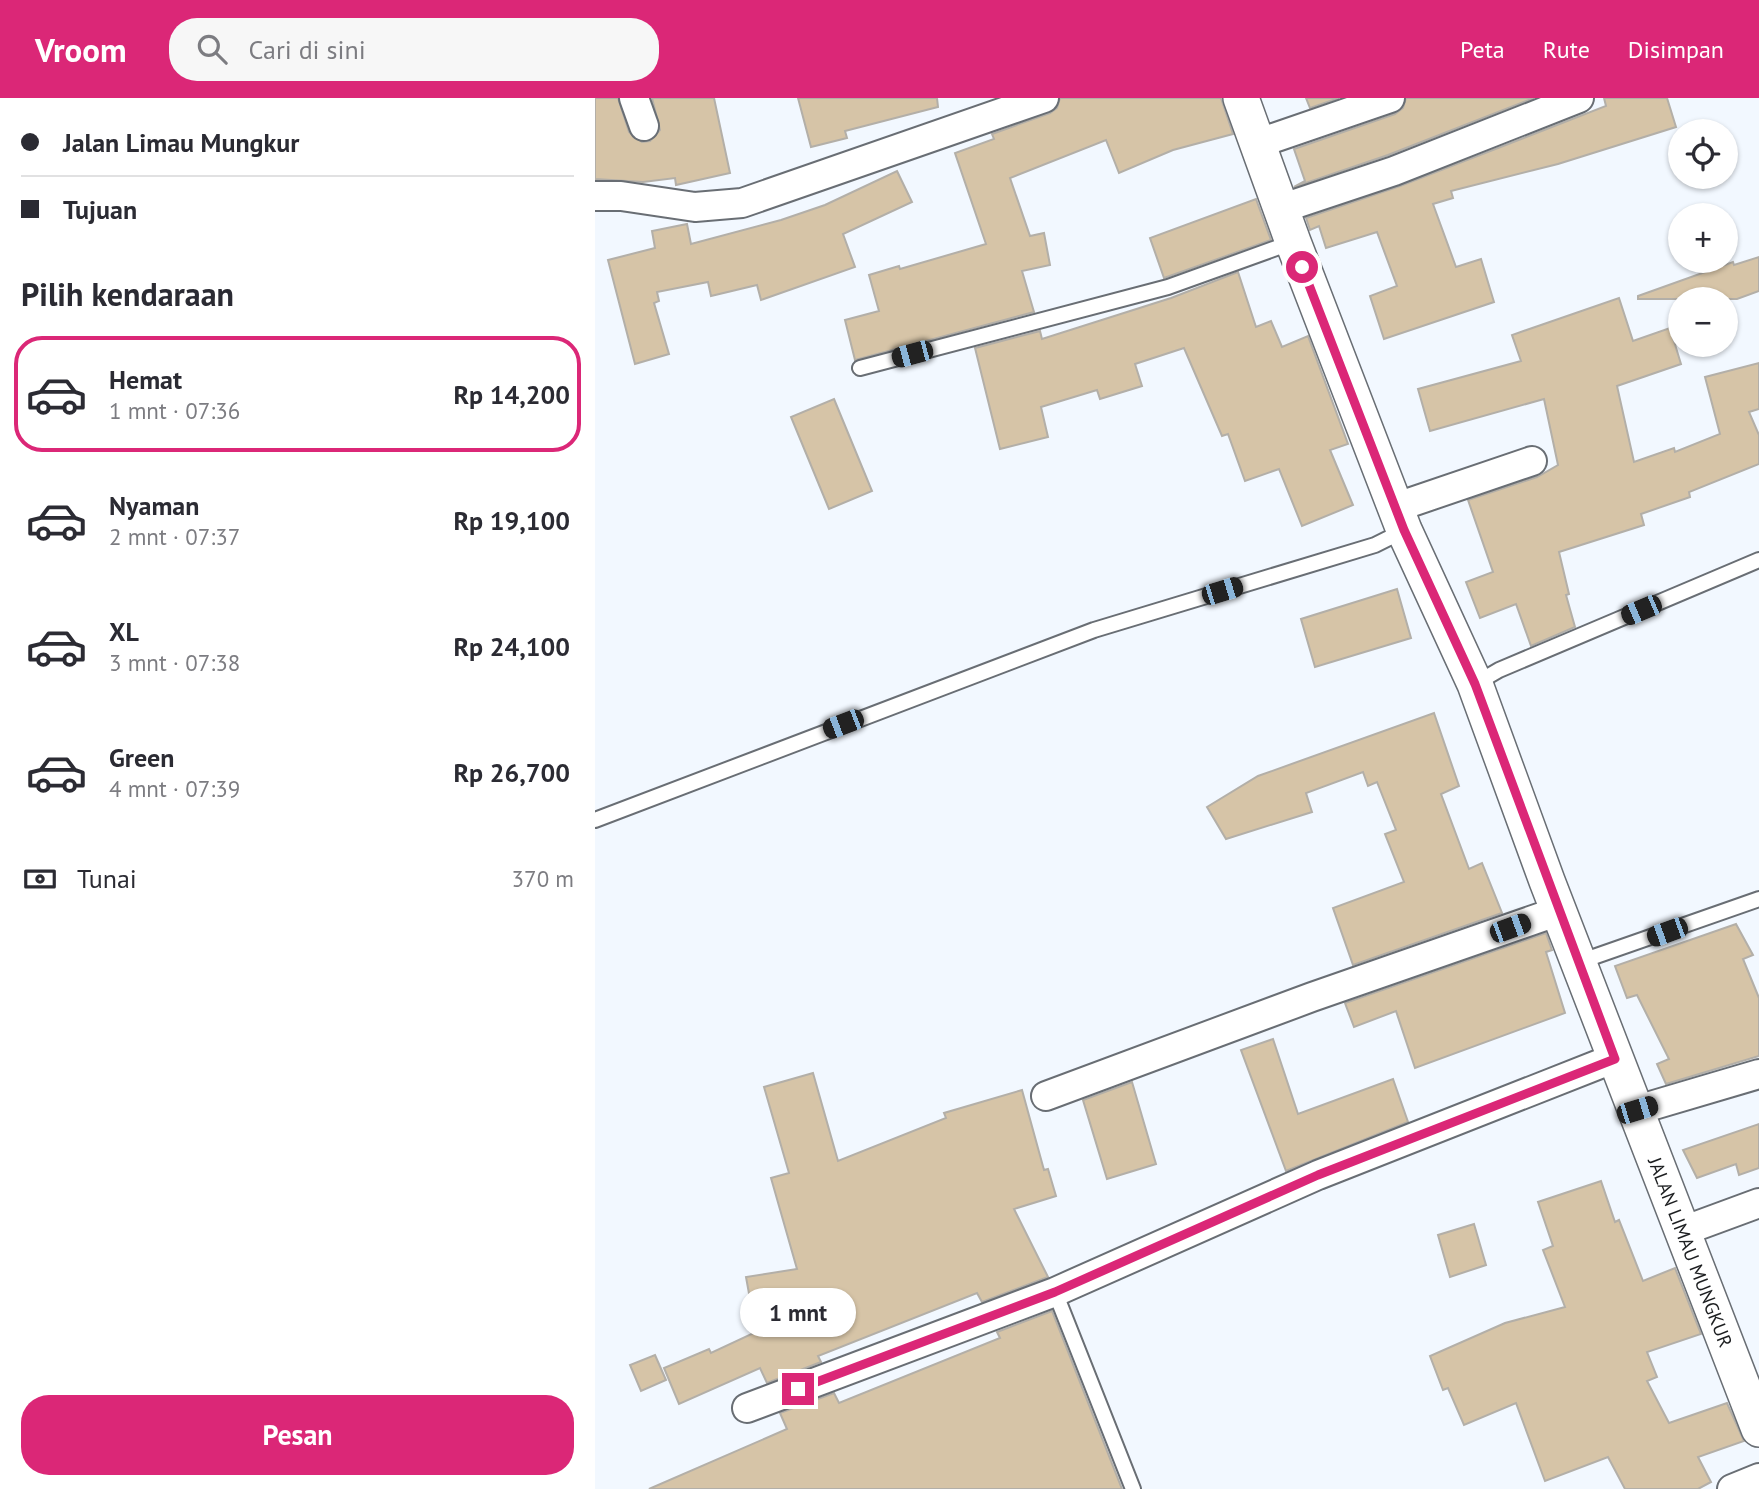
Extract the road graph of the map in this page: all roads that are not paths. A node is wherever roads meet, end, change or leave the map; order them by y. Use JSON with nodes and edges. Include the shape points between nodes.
{"nodes":[{"id":1,"x":634,"y":98,"type":"edge"},
{"id":2,"x":1044,"y":98,"type":"edge"},
{"id":3,"x":1241,"y":98,"type":"edge"},
{"id":4,"x":1390,"y":98,"type":"edge"},
{"id":5,"x":1579,"y":98,"type":"edge"},
{"id":6,"x":644,"y":126,"type":"dead end"},
{"id":7,"x":1259,"y":143,"type":"junction"},
{"id":8,"x":595,"y":196,"type":"edge"},
{"id":9,"x":1283,"y":208,"type":"junction"},
{"id":10,"x":1293,"y":243,"type":"junction"},
{"id":11,"x":860,"y":368,"type":"dead end"},
{"id":12,"x":1532,"y":461,"type":"dead end"},
{"id":13,"x":1401,"y":518,"type":"junction"},
{"id":14,"x":1759,"y":560,"type":"edge"},
{"id":15,"x":1475,"y":684,"type":"junction"},
{"id":16,"x":595,"y":820,"type":"edge"},
{"id":17,"x":1759,"y":899,"type":"edge"},
{"id":18,"x":1559,"y":911,"type":"junction"},
{"id":19,"x":1579,"y":962,"type":"junction"},
{"id":20,"x":1615,"y":1059,"type":"junction"},
{"id":21,"x":1759,"y":1074,"type":"edge"},
{"id":22,"x":1046,"y":1097,"type":"dead end"},
{"id":23,"x":1637,"y":1110,"type":"junction"},
{"id":24,"x":1759,"y":1203,"type":"edge"},
{"id":25,"x":1683,"y":1231,"type":"junction"},
{"id":26,"x":1055,"y":1292,"type":"junction"},
{"id":27,"x":747,"y":1408,"type":"dead end"},
{"id":28,"x":1755,"y":1408,"type":"edge"},
{"id":29,"x":1759,"y":1478,"type":"edge"},
{"id":30,"x":1133,"y":1489,"type":"edge"},
{"id":31,"x":1733,"y":1489,"type":"edge"}],
"edges":[{"from":1,"to":6,"type":"street"},
{"from":2,"to":8,"type":"street","via":[[742,203],[695,207]]},
{"from":3,"to":7,"type":"street","name":"JALAN LIMAU MUNGKUR"},
{"from":4,"to":7,"type":"street"},
{"from":5,"to":9,"type":"street","via":[[1394,171]]},
{"from":7,"to":9,"type":"street","name":"JALAN LIMAU MUNGKUR"},
{"from":9,"to":10,"type":"street","name":"JALAN LIMAU MUNGKUR"},
{"from":10,"to":11,"type":"lane","via":[[1168,287]]},
{"from":10,"to":13,"type":"street","name":"JALAN LIMAU MUNGKUR"},
{"from":12,"to":13,"type":"street"},
{"from":13,"to":15,"type":"street","name":"JALAN LIMAU MUNGKUR"},
{"from":13,"to":16,"type":"lane","via":[[1375,545],[1094,630]]},
{"from":14,"to":15,"type":"lane"},
{"from":15,"to":18,"type":"street","name":"JALAN LIMAU MUNGKUR"},
{"from":17,"to":19,"type":"lane"},
{"from":18,"to":19,"type":"street","name":"JALAN LIMAU MUNGKUR"},
{"from":18,"to":22,"type":"street","via":[[1311,997]]},
{"from":19,"to":20,"type":"street","name":"JALAN LIMAU MUNGKUR"},
{"from":20,"to":23,"type":"street","name":"JALAN LIMAU MUNGKUR"},
{"from":20,"to":26,"type":"street","via":[[1318,1175]]},
{"from":21,"to":23,"type":"street"},
{"from":23,"to":25,"type":"street","name":"JALAN LIMAU MUNGKUR"},
{"from":24,"to":25,"type":"street"},
{"from":25,"to":28,"type":"street","name":"JALAN LIMAU MUNGKUR"},
{"from":26,"to":27,"type":"street"},
{"from":26,"to":30,"type":"lane"},
{"from":29,"to":31,"type":"street"}]}
